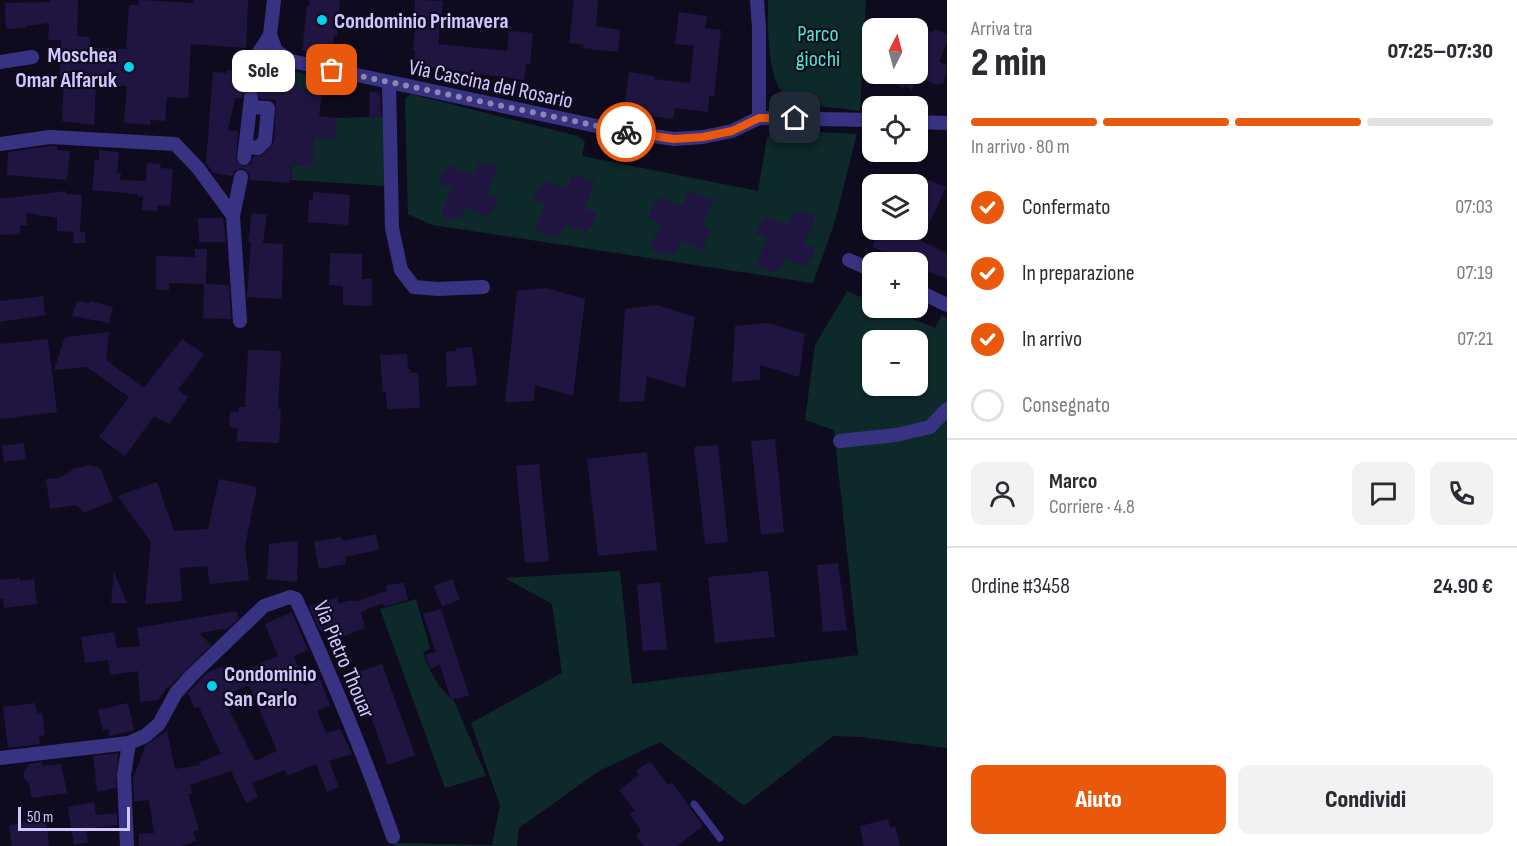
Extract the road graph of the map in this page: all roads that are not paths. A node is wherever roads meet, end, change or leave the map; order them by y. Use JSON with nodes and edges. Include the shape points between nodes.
{"nodes":[{"id":1,"x":274,"y":0,"type":"edge"},
{"id":2,"x":757,"y":0,"type":"edge"},
{"id":3,"x":270,"y":35,"type":"junction"},
{"id":4,"x":32,"y":57,"type":"dead end"},
{"id":5,"x":0,"y":62,"type":"edge"},
{"id":6,"x":252,"y":69,"type":"tunnel mouth"},
{"id":7,"x":389,"y":83,"type":"junction"},
{"id":8,"x":251,"y":102,"type":"tunnel mouth"},
{"id":9,"x":759,"y":118,"type":"junction"},
{"id":10,"x":862,"y":120,"type":"edge"},
{"id":11,"x":928,"y":122,"type":"edge"},
{"id":12,"x":947,"y":123,"type":"edge"},
{"id":13,"x":0,"y":144,"type":"edge"},
{"id":14,"x":245,"y":152,"type":"dead end"},
{"id":15,"x":241,"y":177,"type":"dead end"},
{"id":16,"x":233,"y":216,"type":"junction"},
{"id":17,"x":849,"y":260,"type":"dead end"},
{"id":18,"x":862,"y":266,"type":"edge"},
{"id":19,"x":483,"y":287,"type":"dead end"},
{"id":20,"x":928,"y":296,"type":"edge"},
{"id":21,"x":947,"y":305,"type":"edge"},
{"id":22,"x":240,"y":321,"type":"dead end"},
{"id":23,"x":947,"y":410,"type":"edge"},
{"id":24,"x":840,"y":441,"type":"dead end"},
{"id":25,"x":129,"y":743,"type":"junction"},
{"id":26,"x":0,"y":758,"type":"edge"},
{"id":27,"x":694,"y":804,"type":"dead end"},
{"id":28,"x":393,"y":837,"type":"dead end"},
{"id":29,"x":720,"y":838,"type":"dead end"},
{"id":30,"x":127,"y":846,"type":"edge"}],
"edges":[{"from":1,"to":3,"type":"street"},
{"from":2,"to":9,"type":"street"},
{"from":3,"to":6,"type":"street"},
{"from":3,"to":7,"type":"street","name":"Via Cascina del Rosario","via":[[276,51],[291,61]]},
{"from":4,"to":5,"type":"street"},
{"from":7,"to":9,"type":"street","name":"Via Cascina del Rosario","via":[[674,139],[732,131]]},
{"from":7,"to":19,"type":"street","name":"Via Cascina del Rosario","via":[[392,228],[401,270],[414,287]]},
{"from":8,"to":14,"type":"street"},
{"from":9,"to":10,"type":"street"},
{"from":11,"to":12,"type":"street"},
{"from":13,"to":16,"type":"street","via":[[50,137],[175,144]]},
{"from":15,"to":16,"type":"street"},
{"from":16,"to":22,"type":"street"},
{"from":17,"to":18,"type":"street"},
{"from":20,"to":21,"type":"street"},
{"from":23,"to":24,"type":"street","via":[[930,427]]},
{"from":25,"to":26,"type":"street","name":"Via Pietro Thouar"},
{"from":25,"to":28,"type":"street","name":"Via Pietro Thouar","via":[[146,736],[159,724],[186,681],[264,606],[290,597],[296,600],[328,670]]},
{"from":25,"to":30,"type":"street","via":[[124,775]]},
{"from":27,"to":29,"type":"lane"}]}
